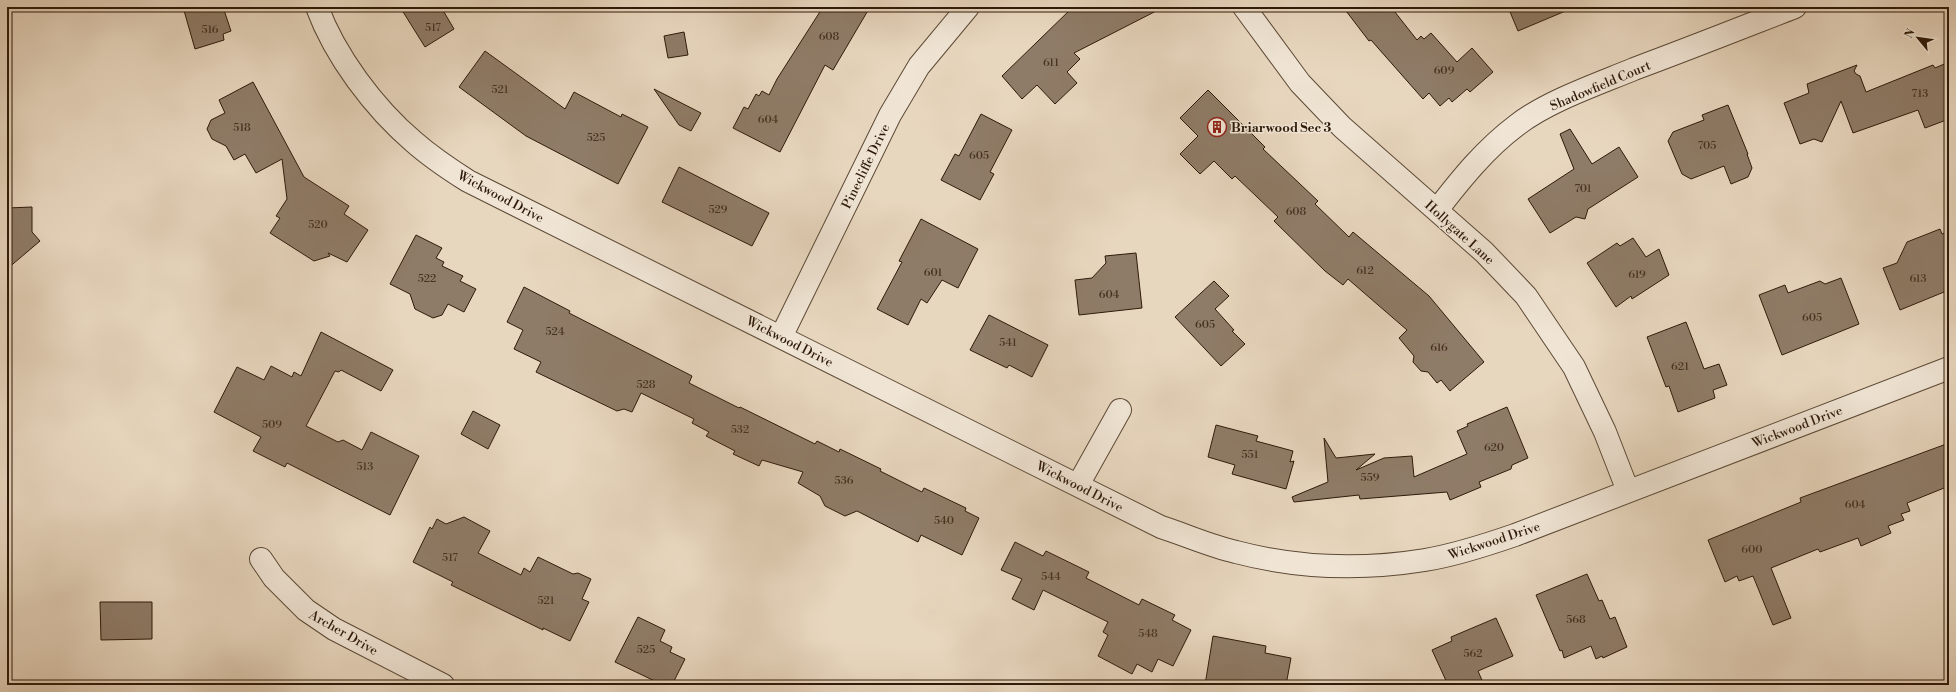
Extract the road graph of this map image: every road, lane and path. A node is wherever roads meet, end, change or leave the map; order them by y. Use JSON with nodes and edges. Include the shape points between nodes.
{"nodes":[{"id":1,"x":317,"y":7,"type":"edge"},
{"id":2,"x":968,"y":7,"type":"edge"},
{"id":3,"x":1244,"y":7,"type":"edge"},
{"id":4,"x":1795,"y":7,"type":"edge"},
{"id":5,"x":1436,"y":210,"type":"junction"},
{"id":6,"x":781,"y":337,"type":"junction"},
{"id":7,"x":1949,"y":368,"type":"edge"},
{"id":8,"x":1120,"y":410,"type":"dead end"},
{"id":9,"x":1078,"y":485,"type":"junction"},
{"id":10,"x":1628,"y":491,"type":"junction"},
{"id":11,"x":261,"y":559,"type":"dead end"},
{"id":12,"x":443,"y":685,"type":"edge"}],
"edges":[{"from":1,"to":6,"type":"street","name":"Wickwood Drive","via":[[345,63],[384,113],[413,142],[447,167],[468,181]]},
{"from":2,"to":6,"type":"street","name":"Pinecliffe Drive","via":[[919,66],[890,115]]},
{"from":3,"to":5,"type":"street","name":"Hollygate Lane","via":[[1300,83],[1342,127]]},
{"from":4,"to":5,"type":"street","name":"Shadowfield Court","via":[[1601,82],[1545,108],[1518,124],[1490,146]]},
{"from":5,"to":10,"type":"street","name":"Hollygate Lane","via":[[1484,252],[1526,296],[1544,321],[1574,367],[1606,432]]},
{"from":6,"to":9,"type":"street","name":"Wickwood Drive"},
{"from":7,"to":10,"type":"street","name":"Wickwood Drive"},
{"from":8,"to":9,"type":"street"},
{"from":9,"to":10,"type":"street","name":"Wickwood Drive","via":[[1161,527],[1234,552],[1327,566],[1390,564],[1425,560],[1471,550]]},
{"from":11,"to":12,"type":"street","name":"Archer Drive","via":[[274,578],[306,610],[334,629]]}]}
